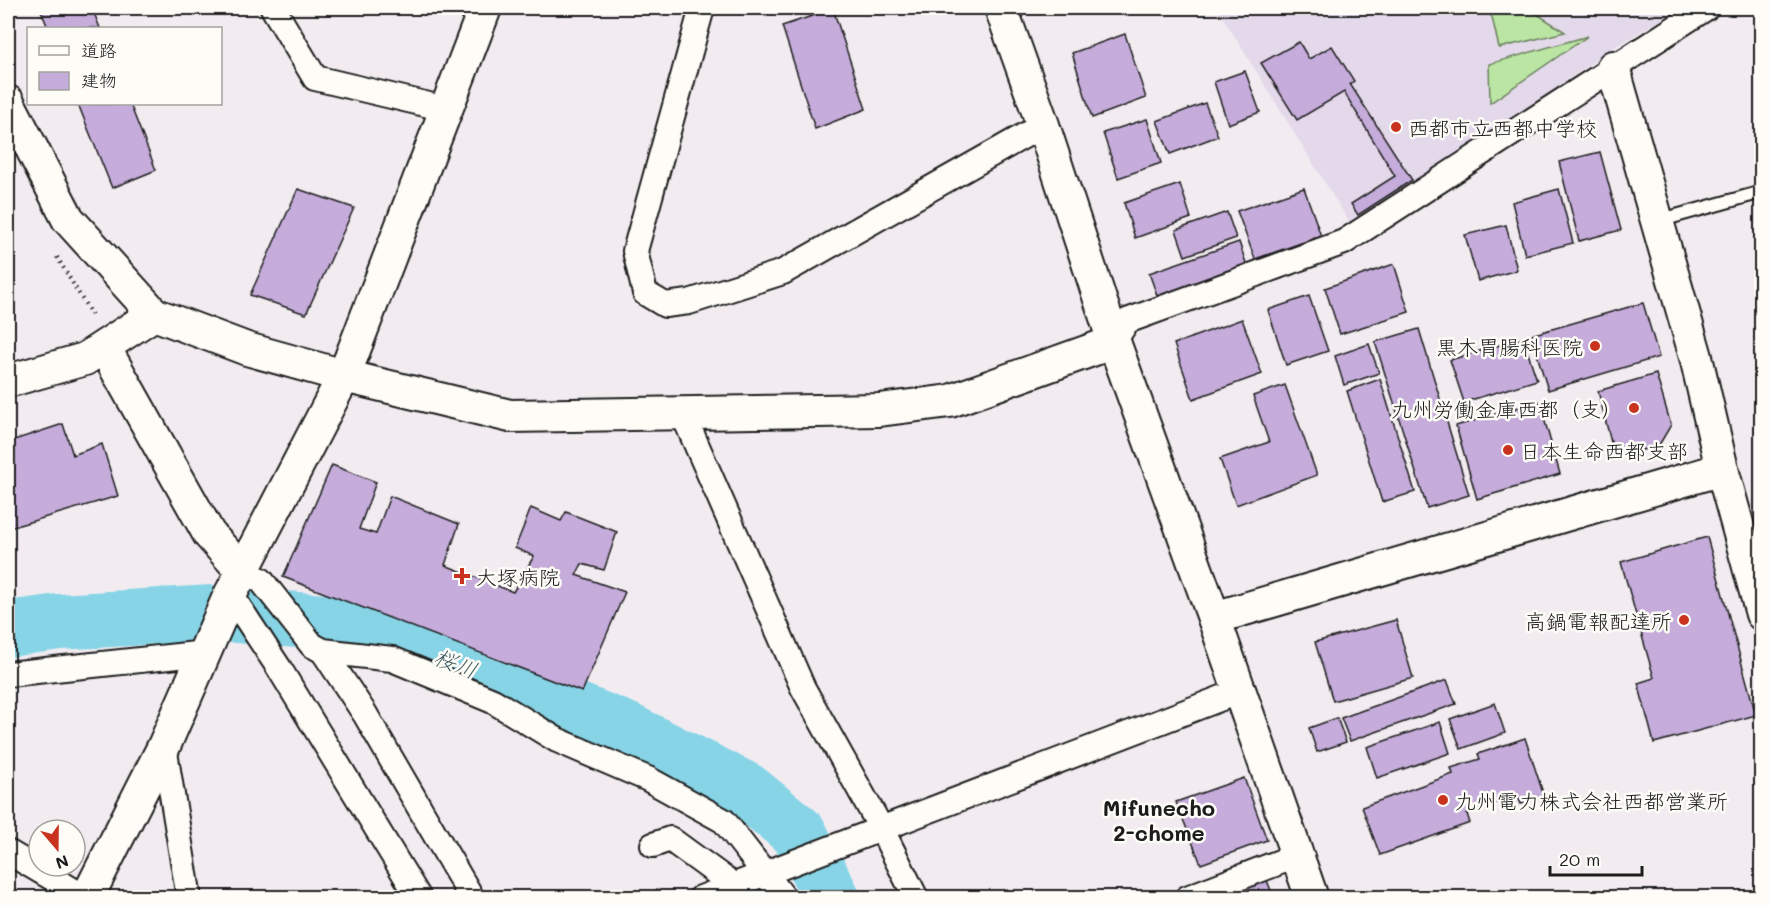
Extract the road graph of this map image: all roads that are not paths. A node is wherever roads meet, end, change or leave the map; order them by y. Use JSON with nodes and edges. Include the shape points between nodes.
{"nodes":[{"id":1,"x":273,"y":8,"type":"edge"},
{"id":2,"x":485,"y":8,"type":"edge"},
{"id":3,"x":702,"y":8,"type":"edge"},
{"id":4,"x":1001,"y":8,"type":"edge"},
{"id":5,"x":1706,"y":8,"type":"edge"},
{"id":6,"x":1613,"y":67,"type":"junction"},
{"id":7,"x":8,"y":102,"type":"edge"},
{"id":8,"x":446,"y":109,"type":"junction"},
{"id":9,"x":1043,"y":125,"type":"junction"},
{"id":10,"x":1761,"y":192,"type":"edge"},
{"id":11,"x":1657,"y":222,"type":"junction"},
{"id":12,"x":153,"y":314,"type":"junction"},
{"id":13,"x":1114,"y":342,"type":"junction"},
{"id":14,"x":104,"y":347,"type":"junction"},
{"id":15,"x":344,"y":376,"type":"junction"},
{"id":16,"x":8,"y":381,"type":"edge"},
{"id":17,"x":683,"y":414,"type":"junction"},
{"id":18,"x":1722,"y":469,"type":"junction"},
{"id":19,"x":240,"y":589,"type":"junction"},
{"id":20,"x":1761,"y":614,"type":"edge"},
{"id":21,"x":1214,"y":618,"type":"junction"},
{"id":22,"x":318,"y":648,"type":"junction"},
{"id":23,"x":208,"y":649,"type":"junction"},
{"id":24,"x":8,"y":674,"type":"edge"},
{"id":25,"x":1240,"y":691,"type":"junction"},
{"id":26,"x":164,"y":746,"type":"junction"},
{"id":27,"x":874,"y":830,"type":"junction"},
{"id":28,"x":653,"y":845,"type":"dead end"},
{"id":29,"x":8,"y":852,"type":"edge"},
{"id":30,"x":1298,"y":855,"type":"junction"},
{"id":31,"x":771,"y":871,"type":"junction"},
{"id":32,"x":733,"y":885,"type":"junction"},
{"id":33,"x":86,"y":897,"type":"edge"},
{"id":34,"x":189,"y":897,"type":"edge"},
{"id":35,"x":419,"y":897,"type":"edge"},
{"id":36,"x":472,"y":897,"type":"edge"},
{"id":37,"x":701,"y":897,"type":"edge"},
{"id":38,"x":784,"y":897,"type":"edge"},
{"id":39,"x":916,"y":897,"type":"edge"},
{"id":40,"x":1187,"y":897,"type":"edge"},
{"id":41,"x":1312,"y":897,"type":"edge"}],
"edges":[{"from":1,"to":8,"type":"street","via":[[315,78]]},
{"from":2,"to":8,"type":"street"},
{"from":3,"to":9,"type":"street","via":[[635,250],[645,293],[665,305],[689,302],[783,272]]},
{"from":4,"to":9,"type":"street"},
{"from":5,"to":6,"type":"street"},
{"from":6,"to":11,"type":"street"},
{"from":6,"to":13,"type":"street","via":[[1344,242],[1127,321]]},
{"from":7,"to":12,"type":"street","via":[[68,219]]},
{"from":8,"to":15,"type":"street"},
{"from":9,"to":13,"type":"street"},
{"from":10,"to":11,"type":"lane"},
{"from":11,"to":18,"type":"street","via":[[1696,357]]},
{"from":12,"to":14,"type":"street"},
{"from":12,"to":15,"type":"street","via":[[247,349]]},
{"from":13,"to":17,"type":"street","via":[[950,401],[879,410]]},
{"from":13,"to":21,"type":"street"},
{"from":14,"to":16,"type":"street","via":[[85,359]]},
{"from":14,"to":19,"type":"street"},
{"from":15,"to":17,"type":"street","via":[[510,416]]},
{"from":15,"to":19,"type":"street"},
{"from":17,"to":27,"type":"street","via":[[802,688]]},
{"from":18,"to":20,"type":"street"},
{"from":18,"to":21,"type":"street"},
{"from":19,"to":22,"type":"street"},
{"from":19,"to":23,"type":"street"},
{"from":19,"to":35,"type":"street","via":[[279,668]]},
{"from":21,"to":25,"type":"street"},
{"from":22,"to":31,"type":"street","via":[[392,659],[493,701],[557,740],[648,779],[724,822]]},
{"from":22,"to":36,"type":"street","via":[[365,714]]},
{"from":23,"to":24,"type":"street"},
{"from":23,"to":26,"type":"street"},
{"from":25,"to":27,"type":"street"},
{"from":25,"to":30,"type":"street"},
{"from":26,"to":33,"type":"street"},
{"from":26,"to":34,"type":"street"},
{"from":27,"to":31,"type":"street"},
{"from":27,"to":39,"type":"street"},
{"from":28,"to":32,"type":"street","via":[[670,839]]},
{"from":29,"to":33,"type":"street"},
{"from":30,"to":40,"type":"street"},
{"from":30,"to":41,"type":"street"},
{"from":31,"to":32,"type":"street"},
{"from":31,"to":38,"type":"street"},
{"from":32,"to":37,"type":"street"}]}
